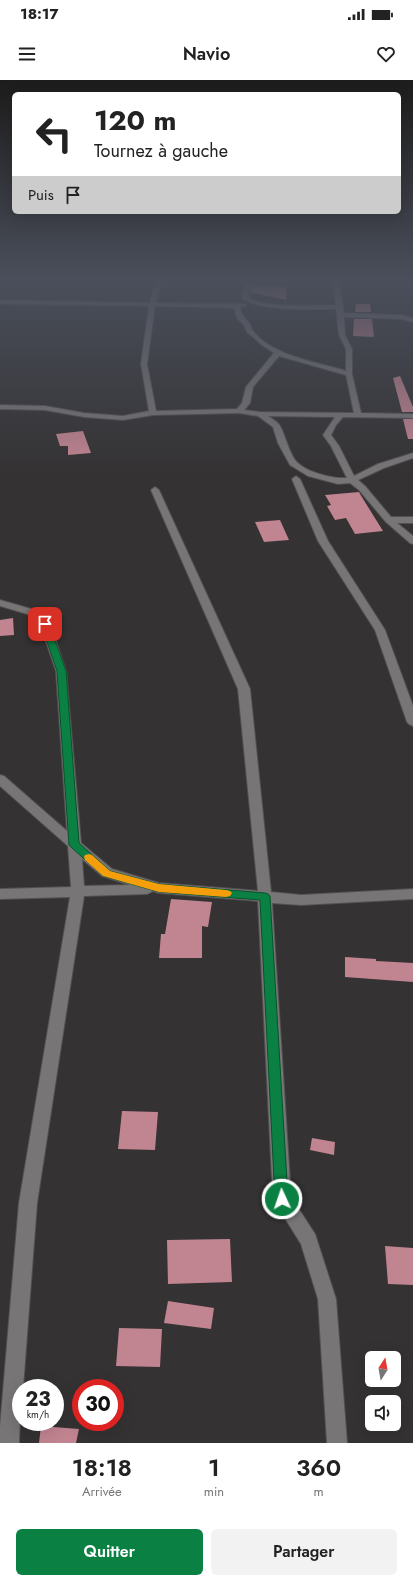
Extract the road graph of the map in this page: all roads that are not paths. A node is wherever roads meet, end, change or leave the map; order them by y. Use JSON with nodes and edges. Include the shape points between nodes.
{"nodes":[{"id":1,"x":146,"y":346,"type":"edge"},
{"id":2,"x":266,"y":346,"type":"edge"},
{"id":3,"x":347,"y":346,"type":"edge"},
{"id":4,"x":278,"y":353,"type":"junction"},
{"id":5,"x":350,"y":374,"type":"junction"},
{"id":6,"x":0,"y":407,"type":"edge"},
{"id":7,"x":238,"y":412,"type":"junction"},
{"id":8,"x":153,"y":413,"type":"junction"},
{"id":9,"x":260,"y":414,"type":"junction"},
{"id":10,"x":342,"y":414,"type":"junction"},
{"id":11,"x":358,"y":415,"type":"junction"},
{"id":12,"x":413,"y":416,"type":"edge"},
{"id":13,"x":413,"y":455,"type":"edge"},
{"id":14,"x":296,"y":479,"type":"dead end"},
{"id":15,"x":352,"y":480,"type":"junction"},
{"id":16,"x":155,"y":490,"type":"dead end"},
{"id":17,"x":389,"y":520,"type":"junction"},
{"id":18,"x":413,"y":520,"type":"edge"},
{"id":19,"x":413,"y":541,"type":"edge"},
{"id":20,"x":0,"y":603,"type":"edge"},
{"id":21,"x":413,"y":722,"type":"edge"},
{"id":22,"x":0,"y":779,"type":"edge"},
{"id":23,"x":74,"y":845,"type":"junction"},
{"id":24,"x":159,"y":888,"type":"junction"},
{"id":25,"x":78,"y":891,"type":"junction"},
{"id":26,"x":0,"y":894,"type":"edge"},
{"id":27,"x":413,"y":894,"type":"edge"},
{"id":28,"x":265,"y":896,"type":"junction"},
{"id":29,"x":9,"y":1443,"type":"edge"},
{"id":30,"x":337,"y":1443,"type":"edge"}],
"edges":[{"from":1,"to":8,"type":"street","via":[[144,364]]},
{"from":2,"to":4,"type":"street"},
{"from":3,"to":5,"type":"street"},
{"from":4,"to":5,"type":"street"},
{"from":4,"to":7,"type":"street","via":[[250,387],[246,403]]},
{"from":5,"to":11,"type":"street"},
{"from":6,"to":8,"type":"street","via":[[45,408],[122,418]]},
{"from":7,"to":8,"type":"street"},
{"from":7,"to":9,"type":"street"},
{"from":9,"to":10,"type":"street"},
{"from":9,"to":15,"type":"street","via":[[276,426],[293,463],[311,474],[338,481]]},
{"from":10,"to":11,"type":"street"},
{"from":10,"to":15,"type":"street","via":[[327,435]]},
{"from":11,"to":12,"type":"street"},
{"from":13,"to":15,"type":"street"},
{"from":14,"to":21,"type":"street","via":[[322,541],[380,630]]},
{"from":15,"to":17,"type":"street"},
{"from":16,"to":28,"type":"street","via":[[244,689]]},
{"from":17,"to":18,"type":"street"},
{"from":17,"to":19,"type":"street"},
{"from":20,"to":23,"type":"street","via":[[38,614],[45,624],[61,671]]},
{"from":22,"to":23,"type":"street"},
{"from":23,"to":24,"type":"street","via":[[107,873]]},
{"from":23,"to":25,"type":"street"},
{"from":24,"to":25,"type":"street"},
{"from":24,"to":28,"type":"street"},
{"from":25,"to":26,"type":"street"},
{"from":25,"to":29,"type":"street","via":[[28,1203]]},
{"from":27,"to":28,"type":"street","via":[[301,900]]},
{"from":28,"to":30,"type":"street","via":[[282,1199],[309,1240],[327,1299]]}]}
